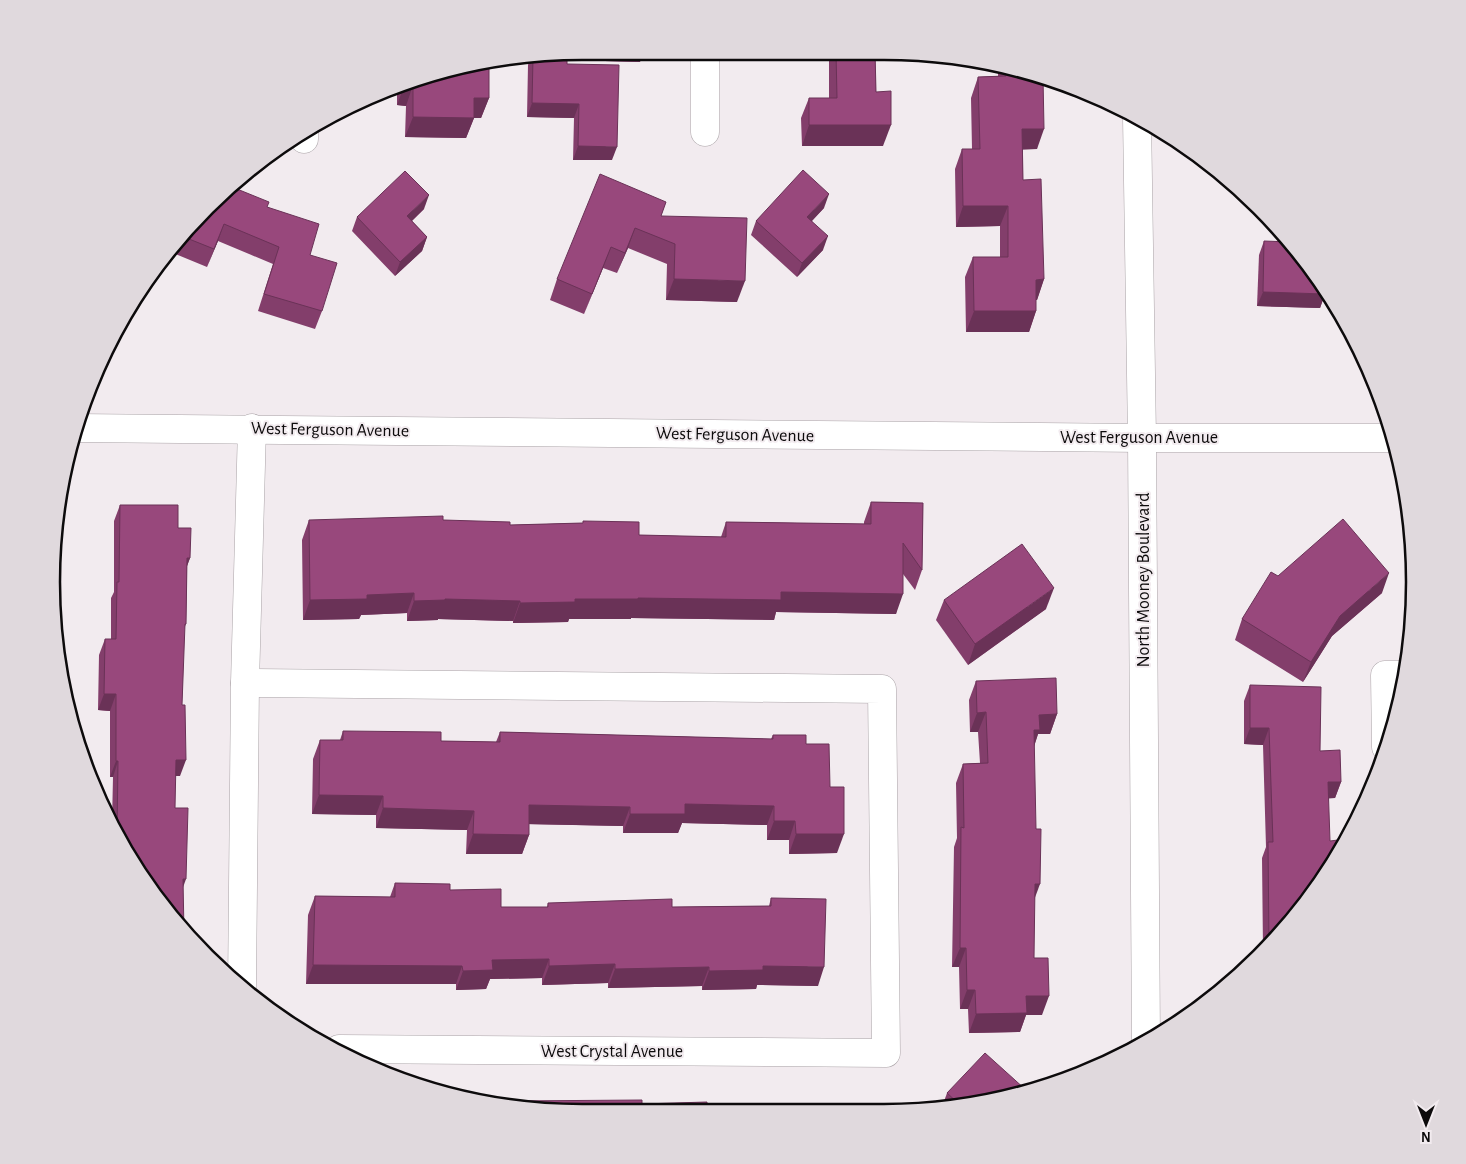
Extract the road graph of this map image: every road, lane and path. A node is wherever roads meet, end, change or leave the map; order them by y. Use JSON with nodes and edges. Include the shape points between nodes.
{"nodes":[{"id":1,"x":705,"y":60,"type":"edge"},
{"id":2,"x":1137,"y":126,"type":"edge"},
{"id":3,"x":705,"y":132,"type":"dead end"},
{"id":4,"x":84,"y":428,"type":"edge"},
{"id":5,"x":252,"y":428,"type":"junction"},
{"id":6,"x":1142,"y":438,"type":"junction"},
{"id":7,"x":1385,"y":438,"type":"edge"},
{"id":8,"x":1395,"y":675,"type":"edge"},
{"id":9,"x":245,"y":683,"type":"junction"},
{"id":10,"x":1392,"y":702,"type":"edge"},
{"id":11,"x":242,"y":977,"type":"edge"},
{"id":12,"x":1146,"y":1033,"type":"edge"},
{"id":13,"x":349,"y":1049,"type":"edge"}],
"edges":[{"from":1,"to":3,"type":"street"},
{"from":2,"to":6,"type":"street","name":"North Mooney Boulevard"},
{"from":4,"to":5,"type":"street","name":"West Ferguson Avenue"},
{"from":5,"to":6,"type":"street","name":"West Ferguson Avenue"},
{"from":5,"to":9,"type":"street"},
{"from":6,"to":7,"type":"street","name":"West Ferguson Avenue"},
{"from":6,"to":12,"type":"street","name":"North Mooney Boulevard"},
{"from":8,"to":10,"type":"street"},
{"from":9,"to":11,"type":"street"},
{"from":9,"to":13,"type":"street","name":"West Crystal Avenue","via":[[882,689],[886,1053]]}]}
